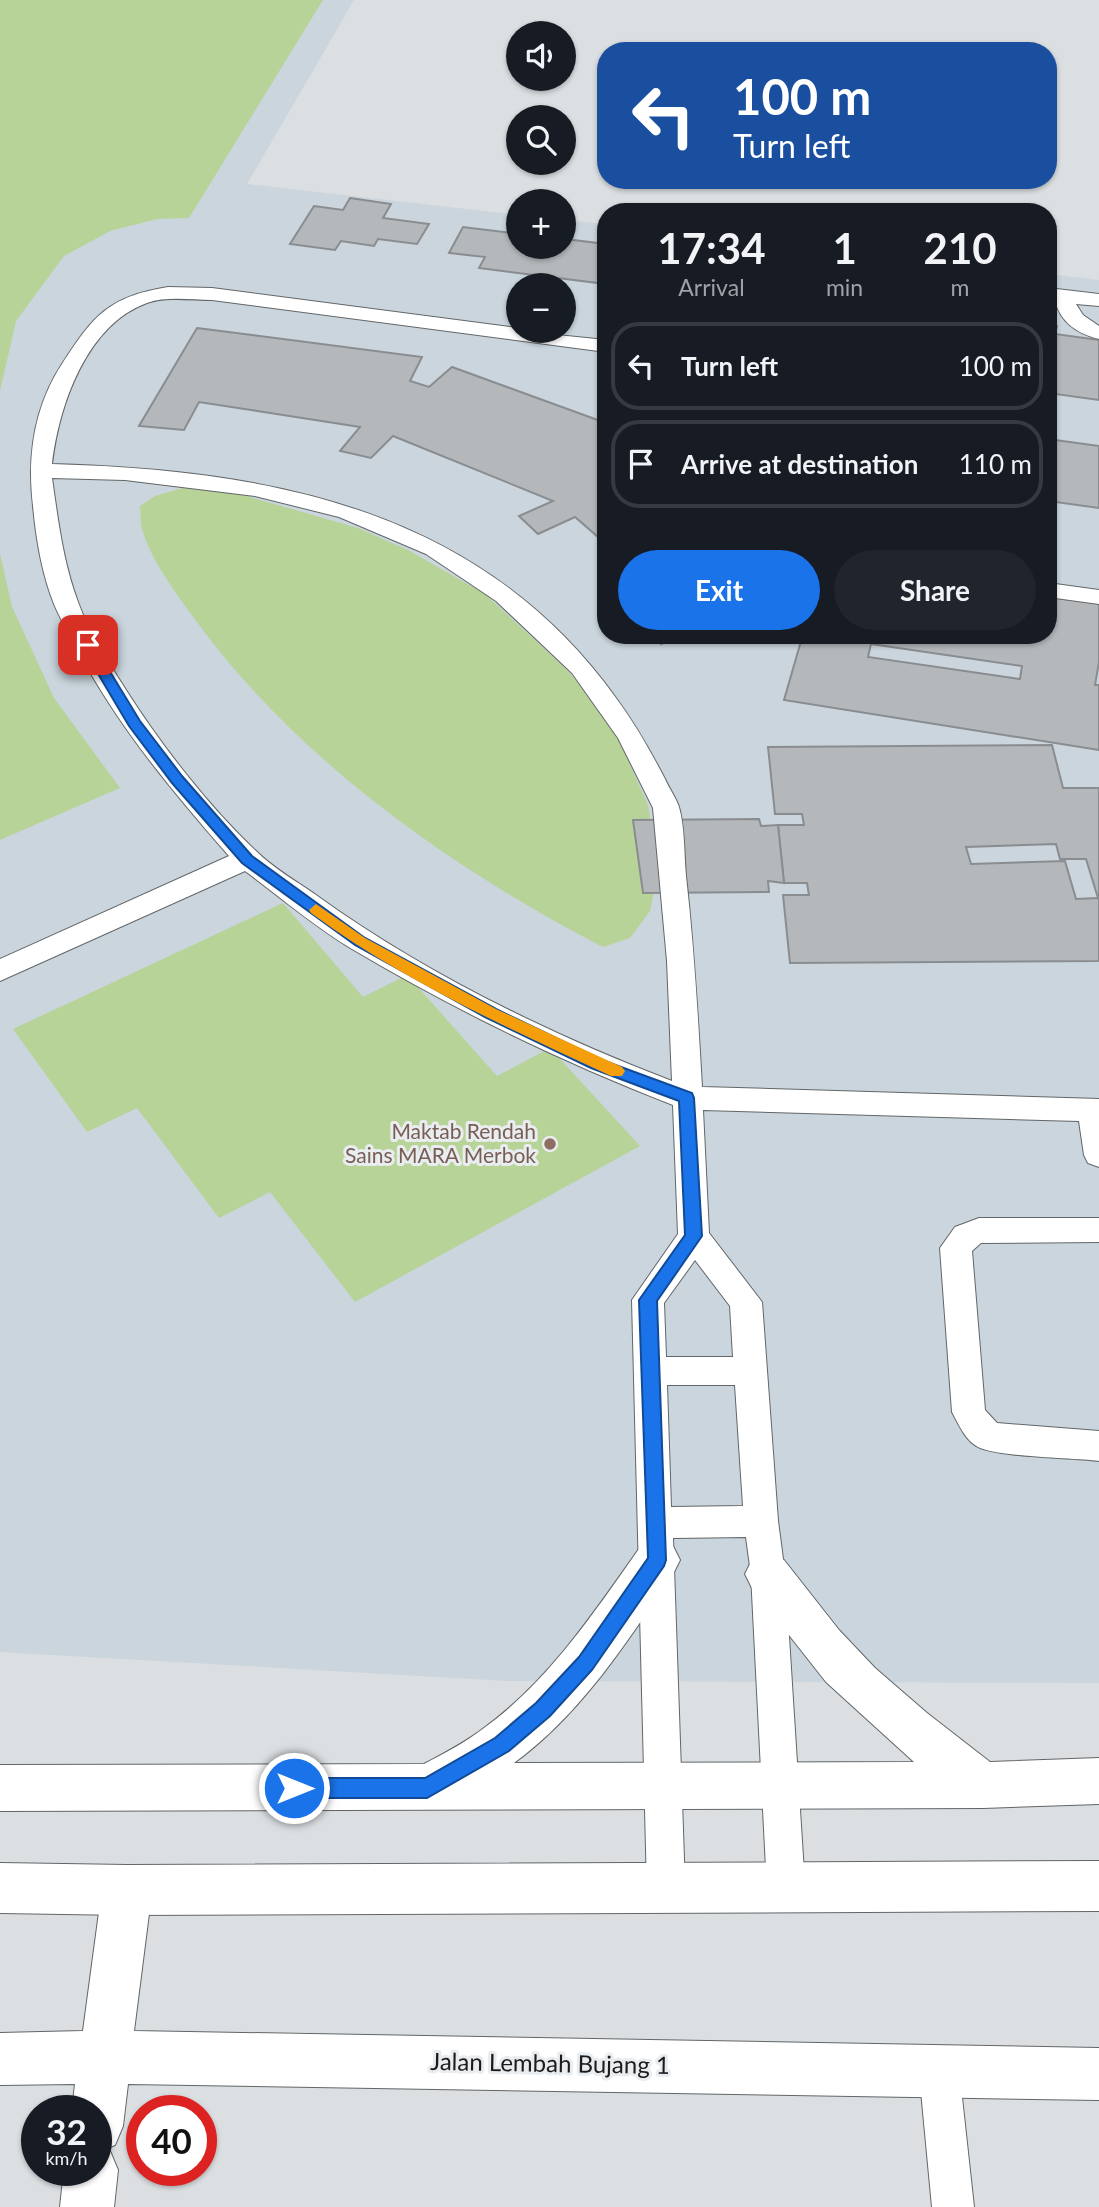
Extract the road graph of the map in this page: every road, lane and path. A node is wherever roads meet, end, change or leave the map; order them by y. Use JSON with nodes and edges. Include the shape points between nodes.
{"nodes":[{"id":1,"x":1057,"y":295,"type":"edge"},
{"id":2,"x":1057,"y":296,"type":"edge"},
{"id":3,"x":1099,"y":300,"type":"edge"},
{"id":4,"x":1099,"y":333,"type":"edge"},
{"id":5,"x":597,"y":345,"type":"edge"},
{"id":6,"x":40,"y":471,"type":"junction"},
{"id":7,"x":1057,"y":591,"type":"edge"},
{"id":8,"x":1099,"y":597,"type":"edge"},
{"id":9,"x":247,"y":859,"type":"junction"},
{"id":10,"x":0,"y":971,"type":"edge"},
{"id":11,"x":686,"y":1098,"type":"junction"},
{"id":12,"x":1096,"y":1110,"type":"edge"},
{"id":13,"x":1099,"y":1155,"type":"edge"},
{"id":14,"x":1099,"y":1230,"type":"edge"},
{"id":15,"x":694,"y":1236,"type":"junction"},
{"id":16,"x":650,"y":1371,"type":"junction"},
{"id":17,"x":750,"y":1371,"type":"junction"},
{"id":18,"x":1099,"y":1446,"type":"edge"},
{"id":19,"x":761,"y":1521,"type":"junction"},
{"id":20,"x":656,"y":1541,"type":"junction"},
{"id":21,"x":768,"y":1574,"type":"junction"},
{"id":22,"x":1099,"y":1781,"type":"edge"},
{"id":23,"x":983,"y":1785,"type":"junction"},
{"id":24,"x":663,"y":1786,"type":"junction"},
{"id":25,"x":780,"y":1786,"type":"junction"},
{"id":26,"x":0,"y":1788,"type":"edge"},
{"id":27,"x":427,"y":1788,"type":"junction"},
{"id":28,"x":1099,"y":1886,"type":"edge"},
{"id":29,"x":0,"y":1888,"type":"edge"},
{"id":30,"x":666,"y":1888,"type":"junction"},
{"id":31,"x":786,"y":1888,"type":"junction"},
{"id":32,"x":127,"y":1890,"type":"junction"},
{"id":33,"x":104,"y":2057,"type":"junction"},
{"id":34,"x":0,"y":2059,"type":"edge"},
{"id":35,"x":939,"y":2070,"type":"junction"},
{"id":36,"x":1099,"y":2074,"type":"edge"},
{"id":37,"x":100,"y":2095,"type":"edge"},
{"id":38,"x":90,"y":2186,"type":"edge"},
{"id":39,"x":87,"y":2207,"type":"edge"},
{"id":40,"x":953,"y":2207,"type":"edge"}],
"edges":[{"from":1,"to":3,"type":"lane"},
{"from":2,"to":4,"type":"lane","via":[[1072,317]]},
{"from":5,"to":6,"type":"lane","via":[[212,294],[168,293],[144,298],[119,308],[94,332],[61,384],[44,438]]},
{"from":6,"to":9,"type":"lane","via":[[48,538],[66,604],[98,665],[177,780]]},
{"from":6,"to":11,"type":"lane","via":[[125,474],[255,489],[347,512],[434,549],[505,596],[581,667],[630,736],[666,808],[681,961]]},
{"from":7,"to":8,"type":"lane"},
{"from":9,"to":10,"type":"lane"},
{"from":9,"to":11,"type":"lane","via":[[360,942],[597,1064]]},
{"from":11,"to":12,"type":"lane"},
{"from":11,"to":15,"type":"lane"},
{"from":12,"to":13,"type":"lane"},
{"from":14,"to":18,"type":"lane","via":[[979,1231],[966,1236],[956,1248],[969,1412],[978,1428],[990,1437]]},
{"from":15,"to":16,"type":"lane","via":[[648,1300]]},
{"from":15,"to":17,"type":"lane","via":[[746,1302]]},
{"from":16,"to":17,"type":"lane"},
{"from":16,"to":20,"type":"lane"},
{"from":17,"to":19,"type":"lane"},
{"from":19,"to":20,"type":"lane"},
{"from":19,"to":21,"type":"lane"},
{"from":20,"to":24,"type":"lane"},
{"from":20,"to":27,"type":"street","via":[[586,1663],[502,1745]]},
{"from":21,"to":23,"type":"street","via":[[841,1665],[922,1740]]},
{"from":21,"to":25,"type":"lane"},
{"from":22,"to":23,"type":"street"},
{"from":23,"to":25,"type":"street"},
{"from":24,"to":25,"type":"street"},
{"from":24,"to":27,"type":"street"},
{"from":24,"to":30,"type":"lane"},
{"from":25,"to":31,"type":"lane"},
{"from":26,"to":27,"type":"street"},
{"from":28,"to":31,"type":"street"},
{"from":29,"to":32,"type":"street"},
{"from":30,"to":31,"type":"street"},
{"from":30,"to":32,"type":"street"},
{"from":32,"to":33,"type":"street"},
{"from":33,"to":34,"type":"street","name":"Jalan Lembah Bujang 1"},
{"from":33,"to":35,"type":"street","name":"Jalan Lembah Bujang 1"},
{"from":33,"to":37,"type":"street"},
{"from":35,"to":36,"type":"street","name":"Jalan Lembah Bujang 1"},
{"from":35,"to":40,"type":"lane"},
{"from":38,"to":39,"type":"street"}]}
